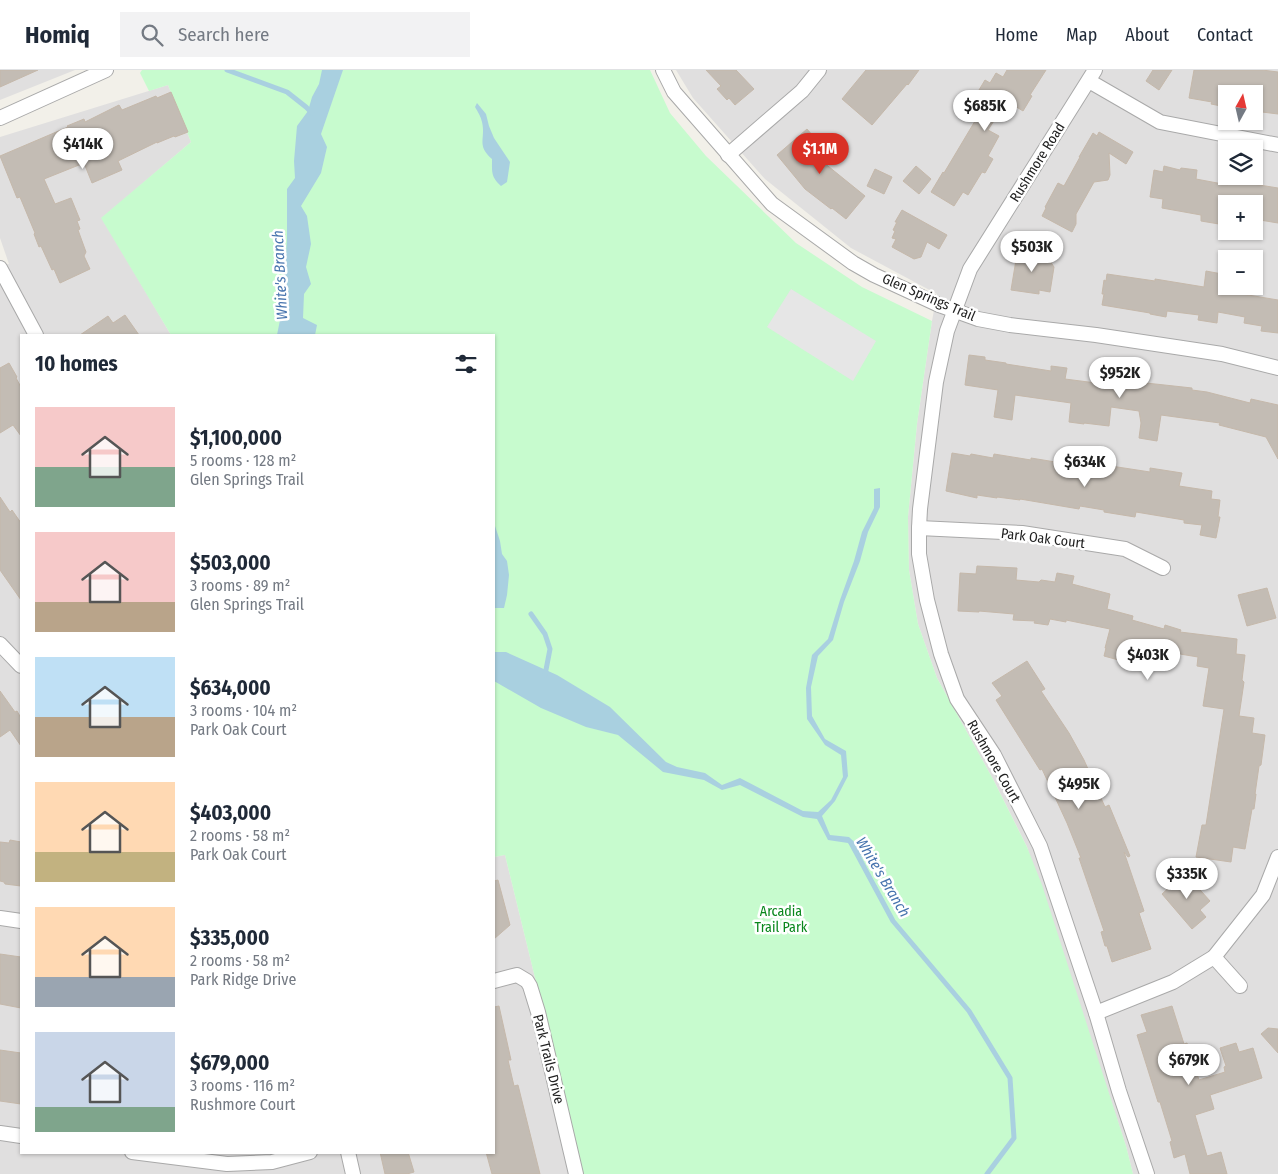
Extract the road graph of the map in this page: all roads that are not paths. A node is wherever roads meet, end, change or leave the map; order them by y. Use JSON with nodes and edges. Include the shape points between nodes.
{"nodes":[{"id":1,"x":106,"y":70,"type":"edge"},
{"id":2,"x":663,"y":70,"type":"edge"},
{"id":3,"x":818,"y":70,"type":"edge"},
{"id":4,"x":1092,"y":75,"type":"edge"},
{"id":5,"x":0,"y":118,"type":"edge"},
{"id":6,"x":1278,"y":145,"type":"edge"},
{"id":7,"x":728,"y":155,"type":"junction"},
{"id":8,"x":0,"y":268,"type":"edge"},
{"id":9,"x":954,"y":310,"type":"junction"},
{"id":10,"x":35,"y":334,"type":"edge"},
{"id":11,"x":1278,"y":368,"type":"edge"},
{"id":12,"x":930,"y":425,"type":"joint"},
{"id":13,"x":919,"y":528,"type":"junction"},
{"id":14,"x":1163,"y":568,"type":"dead end"},
{"id":15,"x":0,"y":644,"type":"edge"},
{"id":16,"x":20,"y":665,"type":"edge"},
{"id":17,"x":1278,"y":857,"type":"edge"},
{"id":18,"x":0,"y":918,"type":"edge"},
{"id":19,"x":20,"y":921,"type":"edge"},
{"id":20,"x":1214,"y":957,"type":"junction"},
{"id":21,"x":495,"y":981,"type":"edge"},
{"id":22,"x":1240,"y":986,"type":"dead end"},
{"id":23,"x":1096,"y":1013,"type":"junction"},
{"id":24,"x":0,"y":1133,"type":"edge"},
{"id":25,"x":20,"y":1136,"type":"edge"},
{"id":26,"x":148,"y":1154,"type":"edge"},
{"id":27,"x":302,"y":1154,"type":"edge"},
{"id":28,"x":348,"y":1154,"type":"edge"},
{"id":29,"x":353,"y":1174,"type":"edge"},
{"id":30,"x":576,"y":1174,"type":"edge"},
{"id":31,"x":1147,"y":1174,"type":"edge"}],
"edges":[{"from":1,"to":5,"type":"street"},
{"from":2,"to":7,"type":"street","name":"Glen Springs Trail","via":[[674,92]]},
{"from":3,"to":7,"type":"street","via":[[802,91]]},
{"from":4,"to":6,"type":"street","via":[[1160,122]]},
{"from":4,"to":9,"type":"street","name":"Rushmore Road","via":[[970,269]]},
{"from":7,"to":9,"type":"street","name":"Glen Springs Trail","via":[[772,204],[853,263]]},
{"from":8,"to":10,"type":"street"},
{"from":9,"to":11,"type":"street","name":"Glen Springs Trail","via":[[1010,325],[1222,354]]},
{"from":9,"to":12,"type":"street","name":"Rushmore Road","via":[[936,382]]},
{"from":12,"to":13,"type":"street","name":"Rushmore Court"},
{"from":13,"to":14,"type":"street","name":"Park Oak Court","via":[[1022,533],[1125,549]]},
{"from":13,"to":23,"type":"street","name":"Rushmore Court","via":[[919,554],[927,600],[947,672],[957,699],[994,755],[1040,846]]},
{"from":15,"to":16,"type":"street"},
{"from":17,"to":20,"type":"street","via":[[1263,894]]},
{"from":18,"to":19,"type":"street"},
{"from":20,"to":22,"type":"street"},
{"from":20,"to":23,"type":"street","via":[[1173,982]]},
{"from":21,"to":30,"type":"street","name":"Park Trails Drive","via":[[517,975],[527,980],[530,986]]},
{"from":23,"to":31,"type":"street","name":"Rushmore Court"},
{"from":24,"to":25,"type":"street"},
{"from":26,"to":27,"type":"street","via":[[226,1164],[272,1162]]},
{"from":28,"to":29,"type":"street"}]}
